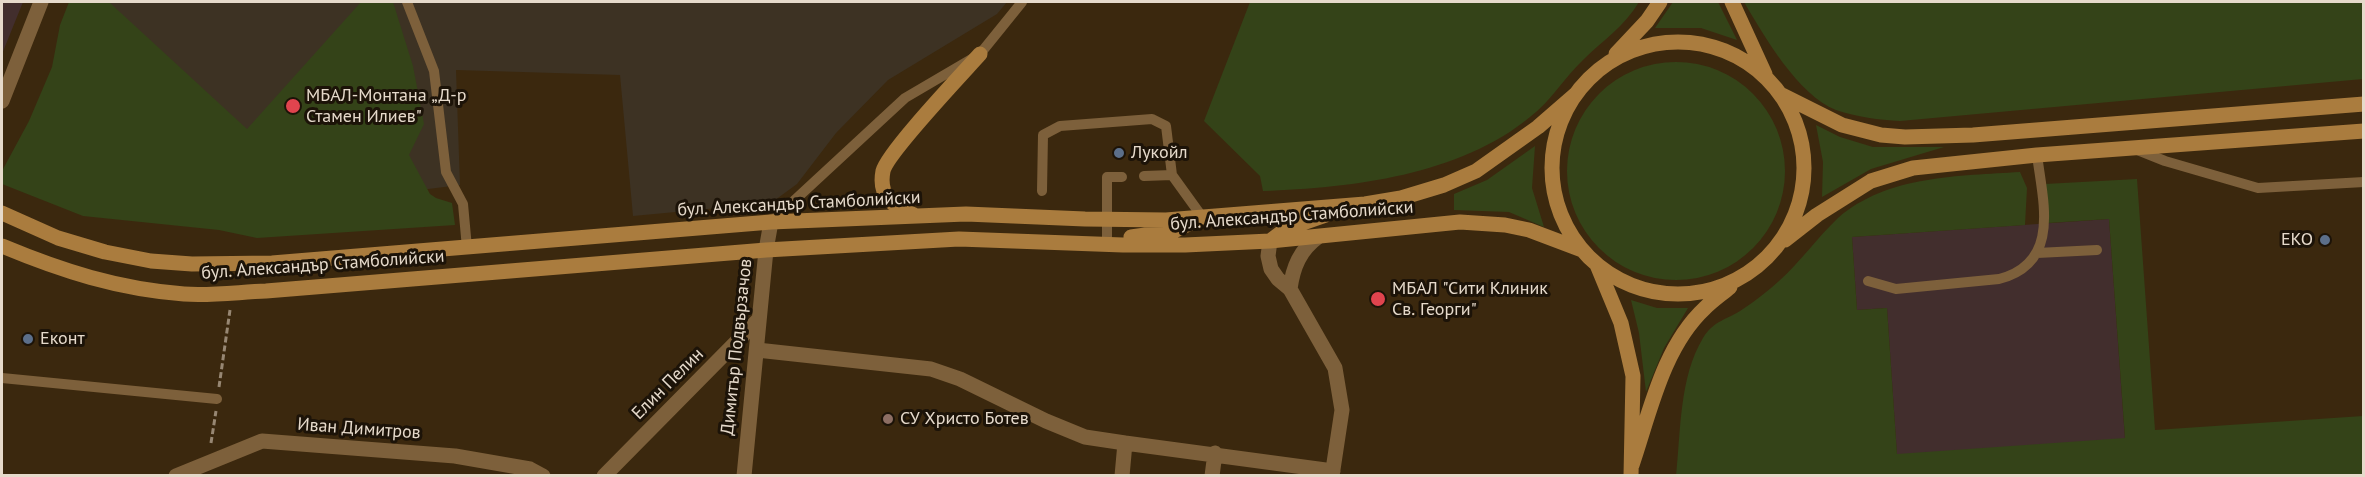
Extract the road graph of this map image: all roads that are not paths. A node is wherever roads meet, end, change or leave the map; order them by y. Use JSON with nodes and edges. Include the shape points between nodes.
{"nodes":[{"id":1,"x":41,"y":2,"type":"edge"},
{"id":2,"x":407,"y":2,"type":"edge"},
{"id":3,"x":1022,"y":2,"type":"edge"},
{"id":4,"x":1660,"y":2,"type":"edge"},
{"id":5,"x":1732,"y":2,"type":"edge"},
{"id":6,"x":980,"y":54,"type":"junction"},
{"id":7,"x":1610,"y":62,"type":"junction"},
{"id":8,"x":1768,"y":79,"type":"junction"},
{"id":9,"x":1576,"y":94,"type":"junction"},
{"id":10,"x":1781,"y":95,"type":"junction"},
{"id":11,"x":2,"y":101,"type":"edge"},
{"id":12,"x":2364,"y":104,"type":"edge"},
{"id":13,"x":2364,"y":131,"type":"edge"},
{"id":14,"x":2132,"y":148,"type":"junction"},
{"id":15,"x":2037,"y":155,"type":"junction"},
{"id":16,"x":1172,"y":175,"type":"junction"},
{"id":17,"x":1144,"y":176,"type":"dead end"},
{"id":18,"x":1122,"y":177,"type":"dead end"},
{"id":19,"x":2364,"y":182,"type":"edge"},
{"id":20,"x":1042,"y":191,"type":"dead end"},
{"id":21,"x":1365,"y":204,"type":"junction"},
{"id":22,"x":2,"y":213,"type":"edge"},
{"id":23,"x":916,"y":216,"type":"junction"},
{"id":24,"x":1203,"y":218,"type":"junction"},
{"id":25,"x":1107,"y":220,"type":"junction"},
{"id":26,"x":771,"y":222,"type":"junction"},
{"id":27,"x":1318,"y":237,"type":"junction"},
{"id":28,"x":1107,"y":241,"type":"junction"},
{"id":29,"x":1270,"y":241,"type":"junction"},
{"id":30,"x":2,"y":246,"type":"edge"},
{"id":31,"x":1778,"y":246,"type":"junction"},
{"id":32,"x":467,"y":248,"type":"junction"},
{"id":33,"x":766,"y":250,"type":"junction"},
{"id":34,"x":1582,"y":250,"type":"junction"},
{"id":35,"x":2097,"y":250,"type":"dead end"},
{"id":36,"x":2037,"y":253,"type":"junction"},
{"id":37,"x":1597,"y":265,"type":"junction"},
{"id":38,"x":1746,"y":275,"type":"junction"},
{"id":39,"x":1868,"y":281,"type":"dead end"},
{"id":40,"x":1290,"y":289,"type":"junction"},
{"id":41,"x":759,"y":319,"type":"junction"},
{"id":42,"x":757,"y":350,"type":"junction"},
{"id":43,"x":2,"y":378,"type":"edge"},
{"id":44,"x":217,"y":399,"type":"road end"},
{"id":45,"x":1125,"y":443,"type":"junction"},
{"id":46,"x":1215,"y":453,"type":"junction"},
{"id":47,"x":1632,"y":470,"type":"edge"},
{"id":48,"x":192,"y":473,"type":"edge"},
{"id":49,"x":1332,"y":473,"type":"edge"},
{"id":50,"x":176,"y":476,"type":"edge"},
{"id":51,"x":543,"y":476,"type":"edge"},
{"id":52,"x":604,"y":476,"type":"edge"},
{"id":53,"x":744,"y":476,"type":"edge"},
{"id":54,"x":1122,"y":476,"type":"edge"},
{"id":55,"x":1212,"y":476,"type":"edge"}],
"edges":[{"from":1,"to":11,"type":"street"},
{"from":2,"to":32,"type":"lane","via":[[434,71],[446,172],[463,204]]},
{"from":3,"to":6,"type":"lane"},
{"from":4,"to":7,"type":"main road"},
{"from":5,"to":8,"type":"main road"},
{"from":6,"to":23,"type":"main road","via":[[884,169],[884,189],[892,204]]},
{"from":6,"to":26,"type":"lane","via":[[905,98]]},
{"from":7,"to":8,"type":"main road","via":[[1641,47],[1692,42],[1741,58]]},
{"from":7,"to":9,"type":"main road"},
{"from":8,"to":10,"type":"main road"},
{"from":9,"to":21,"type":"main road","name":"бул. Александър Стамболийски","via":[[1530,134],[1476,171],[1401,198]]},
{"from":9,"to":34,"type":"main road","via":[[1555,139],[1552,173],[1558,206]]},
{"from":10,"to":12,"type":"main road","via":[[1842,125],[1905,137]]},
{"from":10,"to":31,"type":"main road","via":[[1796,120],[1804,156],[1804,178],[1799,207]]},
{"from":13,"to":14,"type":"main road"},
{"from":14,"to":15,"type":"main road"},
{"from":14,"to":19,"type":"lane","via":[[2258,188]]},
{"from":15,"to":31,"type":"main road","via":[[1935,164],[1871,181]]},
{"from":15,"to":36,"type":"lane","via":[[2044,226]]},
{"from":16,"to":17,"type":"lane"},
{"from":16,"to":20,"type":"lane","via":[[1167,126],[1152,119],[1060,126],[1043,135]]},
{"from":16,"to":24,"type":"lane"},
{"from":18,"to":25,"type":"lane","via":[[1107,177]]},
{"from":21,"to":24,"type":"main road","name":"бул. Александър Стамболийски"},
{"from":21,"to":29,"type":"main road","via":[[1296,224]]},
{"from":22,"to":32,"type":"main road","name":"бул. Александър Стамболийски","via":[[58,238],[151,261],[272,263]]},
{"from":23,"to":25,"type":"main road","name":"бул. Александър Стамболийски","via":[[966,214]]},
{"from":23,"to":26,"type":"main road","name":"бул. Александър Стамболийски"},
{"from":24,"to":25,"type":"main road","name":"бул. Александър Стамболийски"},
{"from":24,"to":28,"type":"main road","via":[[1174,231]]},
{"from":25,"to":28,"type":"lane"},
{"from":26,"to":32,"type":"main road","name":"бул. Александър Стамболийски"},
{"from":26,"to":33,"type":"street","name":"Димитър Подвързачов"},
{"from":27,"to":29,"type":"main road","name":"бул. Александър Стамболийски"},
{"from":27,"to":34,"type":"main road","name":"бул. Александър Стамболийски","via":[[1483,223],[1529,230]]},
{"from":27,"to":40,"type":"street","via":[[1300,255]]},
{"from":28,"to":29,"type":"main road","name":"бул. Александър Стамболийски","via":[[1185,245]]},
{"from":28,"to":33,"type":"main road","name":"бул. Александър Стамболийски","via":[[959,239]]},
{"from":29,"to":40,"type":"street","via":[[1271,269]]},
{"from":30,"to":33,"type":"main road","name":"бул. Александър Стамболийски","via":[[53,268],[102,281],[186,294]]},
{"from":31,"to":38,"type":"main road"},
{"from":33,"to":41,"type":"street","name":"Димитър Подвързачов"},
{"from":34,"to":37,"type":"main road"},
{"from":35,"to":36,"type":"lane"},
{"from":36,"to":39,"type":"lane","via":[[2015,275],[1999,279],[1896,289]]},
{"from":37,"to":38,"type":"main road","via":[[1624,282],[1670,294],[1717,288]]},
{"from":37,"to":47,"type":"main road","via":[[1620,323],[1633,376]]},
{"from":38,"to":47,"type":"main road","via":[[1704,308],[1688,328],[1668,363]]},
{"from":40,"to":49,"type":"street","via":[[1335,368],[1342,410]]},
{"from":41,"to":42,"type":"street","name":"Димитър Подвързачов"},
{"from":41,"to":52,"type":"street","name":"Елин Пелин"},
{"from":42,"to":45,"type":"street","via":[[931,369],[1085,437]]},
{"from":42,"to":53,"type":"street","name":"Димитър Подвързачов"},
{"from":43,"to":44,"type":"lane"},
{"from":45,"to":46,"type":"street"},
{"from":45,"to":54,"type":"street"},
{"from":46,"to":49,"type":"street"},
{"from":46,"to":55,"type":"street"},
{"from":48,"to":50,"type":"street","name":"Иван Димитров"},
{"from":48,"to":51,"type":"street","name":"Иван Димитров","via":[[262,441],[455,456],[530,469]]}]}
